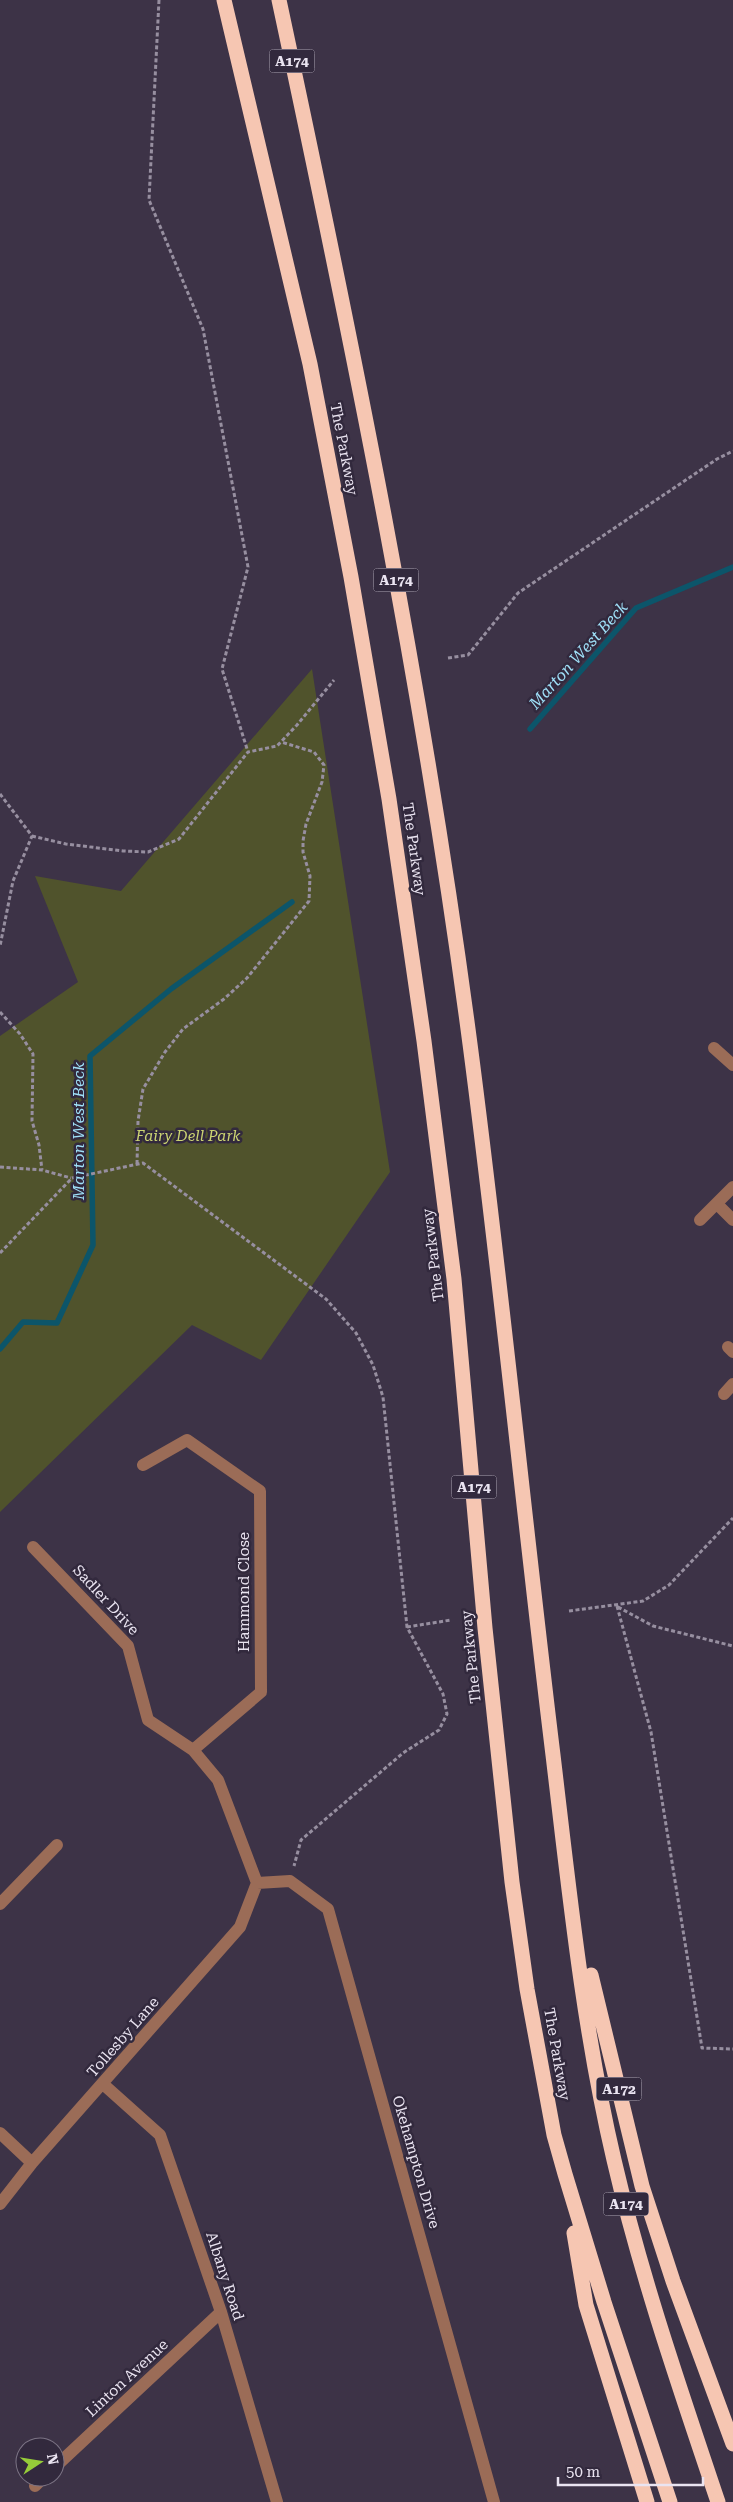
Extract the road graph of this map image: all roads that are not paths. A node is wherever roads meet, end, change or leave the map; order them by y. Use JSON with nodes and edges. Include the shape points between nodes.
{"nodes":[{"id":1,"x":224,"y":0,"type":"edge"},
{"id":2,"x":279,"y":0,"type":"edge"},
{"id":3,"x":714,"y":1048,"type":"dead end"},
{"id":4,"x":732,"y":1064,"type":"edge"},
{"id":5,"x":733,"y":1187,"type":"edge"},
{"id":6,"x":717,"y":1204,"type":"junction"},
{"id":7,"x":700,"y":1220,"type":"dead end"},
{"id":8,"x":733,"y":1220,"type":"edge"},
{"id":9,"x":733,"y":1384,"type":"edge"},
{"id":10,"x":724,"y":1394,"type":"dead end"},
{"id":11,"x":143,"y":1465,"type":"dead end"},
{"id":12,"x":33,"y":1547,"type":"dead end"},
{"id":13,"x":193,"y":1750,"type":"junction"},
{"id":14,"x":57,"y":1845,"type":"dead end"},
{"id":15,"x":257,"y":1884,"type":"junction"},
{"id":16,"x":571,"y":1896,"type":"junction"},
{"id":17,"x":0,"y":1904,"type":"edge"},
{"id":18,"x":103,"y":2084,"type":"junction"},
{"id":19,"x":0,"y":2133,"type":"edge"},
{"id":20,"x":32,"y":2163,"type":"junction"},
{"id":21,"x":565,"y":2174,"type":"junction"},
{"id":22,"x":0,"y":2204,"type":"edge"},
{"id":23,"x":221,"y":2312,"type":"junction"},
{"id":24,"x":733,"y":2444,"type":"edge"},
{"id":25,"x":65,"y":2458,"type":"edge"},
{"id":26,"x":277,"y":2502,"type":"edge"},
{"id":27,"x":494,"y":2502,"type":"edge"},
{"id":28,"x":647,"y":2502,"type":"edge"},
{"id":29,"x":670,"y":2502,"type":"edge"},
{"id":30,"x":718,"y":2502,"type":"edge"}],
"edges":[{"from":1,"to":21,"type":"highway","name":"The Parkway","number":"A174","via":[[310,364],[352,577],[389,799],[454,1279],[485,1628],[512,1882],[531,2009],[554,2135]]},
{"from":2,"to":16,"type":"highway","name":"The Parkway","number":"A174","via":[[344,303],[439,831],[470,1040]]},
{"from":3,"to":4,"type":"street"},
{"from":5,"to":6,"type":"street"},
{"from":6,"to":7,"type":"street"},
{"from":6,"to":8,"type":"street"},
{"from":9,"to":10,"type":"street"},
{"from":11,"to":13,"type":"street","name":"Hammond Close","via":[[187,1440],[260,1490],[261,1692]]},
{"from":12,"to":13,"type":"street","name":"Sadler Drive","via":[[128,1646],[148,1720]]},
{"from":13,"to":15,"type":"street","name":"Sadler Drive","via":[[218,1780]]},
{"from":14,"to":17,"type":"street"},
{"from":15,"to":18,"type":"street","name":"Tollesby Lane","via":[[240,1927]]},
{"from":15,"to":27,"type":"street","name":"Okehampton Drive","via":[[290,1881],[328,1909]]},
{"from":16,"to":24,"type":"highway","number":"A172","via":[[642,2186],[676,2290]]},
{"from":16,"to":30,"type":"highway","name":"The Parkway","number":"A174","via":[[597,2076],[614,2161],[654,2308]]},
{"from":18,"to":20,"type":"street","name":"Tollesby Lane"},
{"from":18,"to":23,"type":"street","name":"Albany Road","via":[[160,2134]]},
{"from":19,"to":20,"type":"street"},
{"from":20,"to":22,"type":"street","name":"Tollesby Lane"},
{"from":21,"to":28,"type":"highway","number":"A174","via":[[586,2305]]},
{"from":21,"to":29,"type":"highway","name":"The Parkway","number":"A174"},
{"from":23,"to":25,"type":"street","name":"Linton Avenue"},
{"from":23,"to":26,"type":"street","name":"Albany Road"}]}
